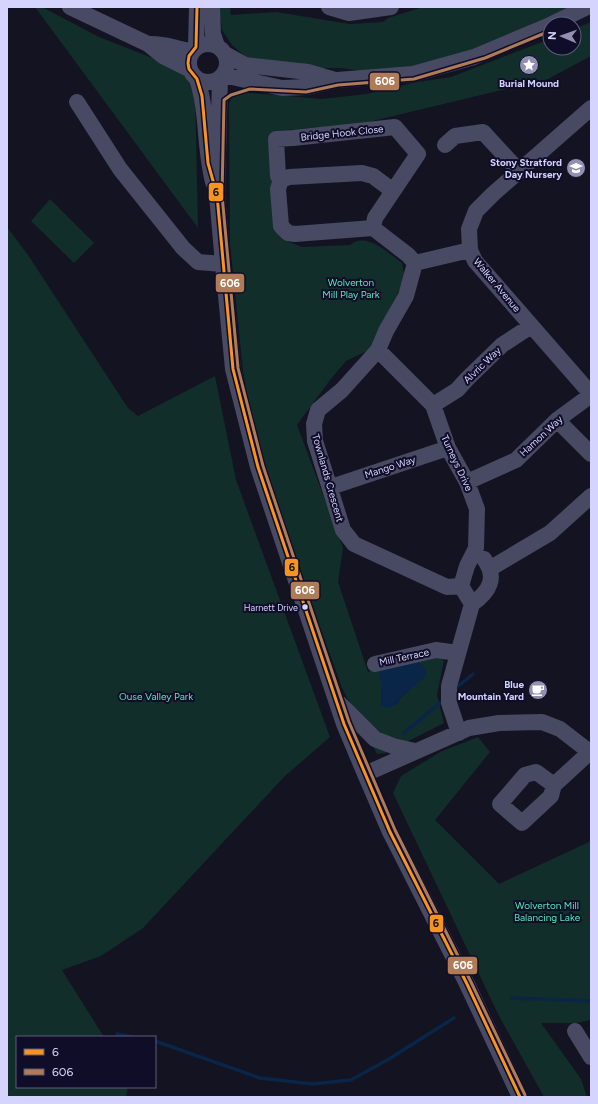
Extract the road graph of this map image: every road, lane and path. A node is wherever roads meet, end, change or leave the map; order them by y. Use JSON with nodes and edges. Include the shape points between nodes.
{"nodes":[{"id":1,"x":70,"y":7,"type":"edge"},
{"id":2,"x":197,"y":7,"type":"edge"},
{"id":3,"x":212,"y":7,"type":"edge"},
{"id":4,"x":329,"y":7,"type":"edge"},
{"id":5,"x":391,"y":7,"type":"edge"},
{"id":6,"x":587,"y":7,"type":"edge"},
{"id":7,"x":569,"y":16,"type":"edge"},
{"id":8,"x":197,"y":28,"type":"junction"},
{"id":9,"x":542,"y":29,"type":"edge"},
{"id":10,"x":156,"y":43,"type":"junction"},
{"id":11,"x":194,"y":49,"type":"junction"},
{"id":12,"x":221,"y":50,"type":"junction"},
{"id":13,"x":193,"y":74,"type":"junction"},
{"id":14,"x":221,"y":77,"type":"junction"},
{"id":15,"x":337,"y":80,"type":"junction"},
{"id":16,"x":258,"y":83,"type":"junction"},
{"id":17,"x":219,"y":98,"type":"junction"},
{"id":18,"x":77,"y":102,"type":"dead end"},
{"id":19,"x":591,"y":108,"type":"edge"},
{"id":20,"x":445,"y":145,"type":"dead end"},
{"id":21,"x":519,"y":171,"type":"junction"},
{"id":22,"x":281,"y":180,"type":"junction"},
{"id":23,"x":393,"y":191,"type":"junction"},
{"id":24,"x":217,"y":195,"type":"junction"},
{"id":25,"x":373,"y":228,"type":"junction"},
{"id":26,"x":470,"y":250,"type":"junction"},
{"id":27,"x":414,"y":263,"type":"junction"},
{"id":28,"x":223,"y":264,"type":"junction"},
{"id":29,"x":531,"y":326,"type":"junction"},
{"id":30,"x":378,"y":350,"type":"junction"},
{"id":31,"x":591,"y":394,"type":"edge"},
{"id":32,"x":433,"y":405,"type":"junction"},
{"id":33,"x":557,"y":420,"type":"junction"},
{"id":34,"x":448,"y":448,"type":"junction"},
{"id":35,"x":591,"y":454,"type":"edge"},
{"id":36,"x":467,"y":482,"type":"junction"},
{"id":37,"x":331,"y":486,"type":"junction"},
{"id":38,"x":591,"y":496,"type":"edge"},
{"id":39,"x":476,"y":548,"type":"junction"},
{"id":40,"x":491,"y":568,"type":"junction"},
{"id":41,"x":461,"y":586,"type":"junction"},
{"id":42,"x":472,"y":604,"type":"junction"},
{"id":43,"x":458,"y":653,"type":"junction"},
{"id":44,"x":375,"y":664,"type":"dead end"},
{"id":45,"x":336,"y":701,"type":"junction"},
{"id":46,"x":459,"y":733,"type":"junction"},
{"id":47,"x":415,"y":751,"type":"junction"},
{"id":48,"x":590,"y":752,"type":"edge"},
{"id":49,"x":364,"y":774,"type":"junction"},
{"id":50,"x":554,"y":785,"type":"dead end"},
{"id":51,"x":575,"y":1031,"type":"dead end"},
{"id":52,"x":591,"y":1057,"type":"edge"},
{"id":53,"x":520,"y":1097,"type":"edge"}],
"edges":[{"from":1,"to":10,"type":"street"},
{"from":2,"to":8,"type":"street"},
{"from":3,"to":12,"type":"street","via":[[213,34]]},
{"from":4,"to":5,"type":"street","via":[[349,12]]},
{"from":6,"to":7,"type":"street"},
{"from":8,"to":10,"type":"street","via":[[185,39]]},
{"from":8,"to":11,"type":"street"},
{"from":9,"to":15,"type":"street","via":[[474,57],[413,74]]},
{"from":10,"to":11,"type":"street","via":[[180,49]]},
{"from":10,"to":13,"type":"street","via":[[163,56]]},
{"from":11,"to":12,"type":"street","via":[[206,43]]},
{"from":11,"to":13,"type":"street","via":[[189,56]]},
{"from":12,"to":14,"type":"street","via":[[227,65]]},
{"from":12,"to":15,"type":"street","via":[[245,65],[308,72]]},
{"from":13,"to":14,"type":"street","via":[[208,82]]},
{"from":13,"to":24,"type":"street","via":[[202,96],[208,163]]},
{"from":14,"to":16,"type":"street"},
{"from":14,"to":17,"type":"street"},
{"from":15,"to":16,"type":"street","via":[[307,87],[282,88]]},
{"from":16,"to":17,"type":"street","via":[[227,90]]},
{"from":17,"to":24,"type":"street"},
{"from":18,"to":28,"type":"street","via":[[120,169],[183,248],[198,262]]},
{"from":19,"to":21,"type":"street","name":"Walker Avenue"},
{"from":20,"to":21,"type":"street","via":[[455,136],[483,132]]},
{"from":21,"to":26,"type":"street","name":"Walker Avenue","via":[[476,211],[469,229]]},
{"from":22,"to":23,"type":"street","via":[[289,177],[362,173],[373,176]]},
{"from":22,"to":23,"type":"street","name":"Bridge Hook Close","via":[[278,176],[276,139],[395,127],[418,154]]},
{"from":22,"to":25,"type":"street","name":"Bridge Hook Close","via":[[278,189],[281,226],[288,233]]},
{"from":23,"to":25,"type":"street","name":"Bridge Hook Close","via":[[375,218]]},
{"from":24,"to":28,"type":"street"},
{"from":25,"to":27,"type":"street","via":[[408,255]]},
{"from":26,"to":27,"type":"street"},
{"from":26,"to":29,"type":"street","name":"Walker Avenue","via":[[475,261]]},
{"from":27,"to":30,"type":"street","name":"Townlands Crescent","via":[[406,296]]},
{"from":28,"to":45,"type":"street","via":[[233,369],[244,417],[258,467]]},
{"from":29,"to":31,"type":"street","name":"Walker Avenue"},
{"from":29,"to":32,"type":"street","name":"Alvric Way","via":[[502,345],[457,390]]},
{"from":30,"to":32,"type":"street","name":"Turneys Drive"},
{"from":30,"to":37,"type":"street","name":"Townlands Crescent","via":[[342,390],[318,410],[314,424],[315,441]]},
{"from":31,"to":33,"type":"street","name":"Hamon Way"},
{"from":32,"to":34,"type":"street","name":"Turneys Drive"},
{"from":33,"to":35,"type":"street"},
{"from":33,"to":36,"type":"street","name":"Hamon Way","via":[[516,460]]},
{"from":34,"to":36,"type":"street","name":"Turneys Drive"},
{"from":34,"to":37,"type":"street","name":"Mango Way"},
{"from":36,"to":39,"type":"street","name":"Turneys Drive","via":[[477,509]]},
{"from":37,"to":41,"type":"street","name":"Townlands Crescent","via":[[343,530],[354,544],[447,587]]},
{"from":38,"to":40,"type":"street","via":[[550,533]]},
{"from":39,"to":40,"type":"street"},
{"from":39,"to":41,"type":"street","name":"Turneys Drive"},
{"from":40,"to":42,"type":"street","via":[[491,581],[485,595]]},
{"from":41,"to":42,"type":"street"},
{"from":42,"to":43,"type":"street"},
{"from":43,"to":44,"type":"street","name":"Mill Terrace","via":[[436,650]]},
{"from":43,"to":46,"type":"street","via":[[449,686],[449,703]]},
{"from":45,"to":47,"type":"street","via":[[375,739]]},
{"from":45,"to":49,"type":"street"},
{"from":46,"to":47,"type":"street"},
{"from":46,"to":48,"type":"street","via":[[469,728],[499,723],[542,722],[560,729]]},
{"from":47,"to":49,"type":"street"},
{"from":48,"to":50,"type":"street"},
{"from":49,"to":53,"type":"street"},
{"from":51,"to":52,"type":"street"}]}
